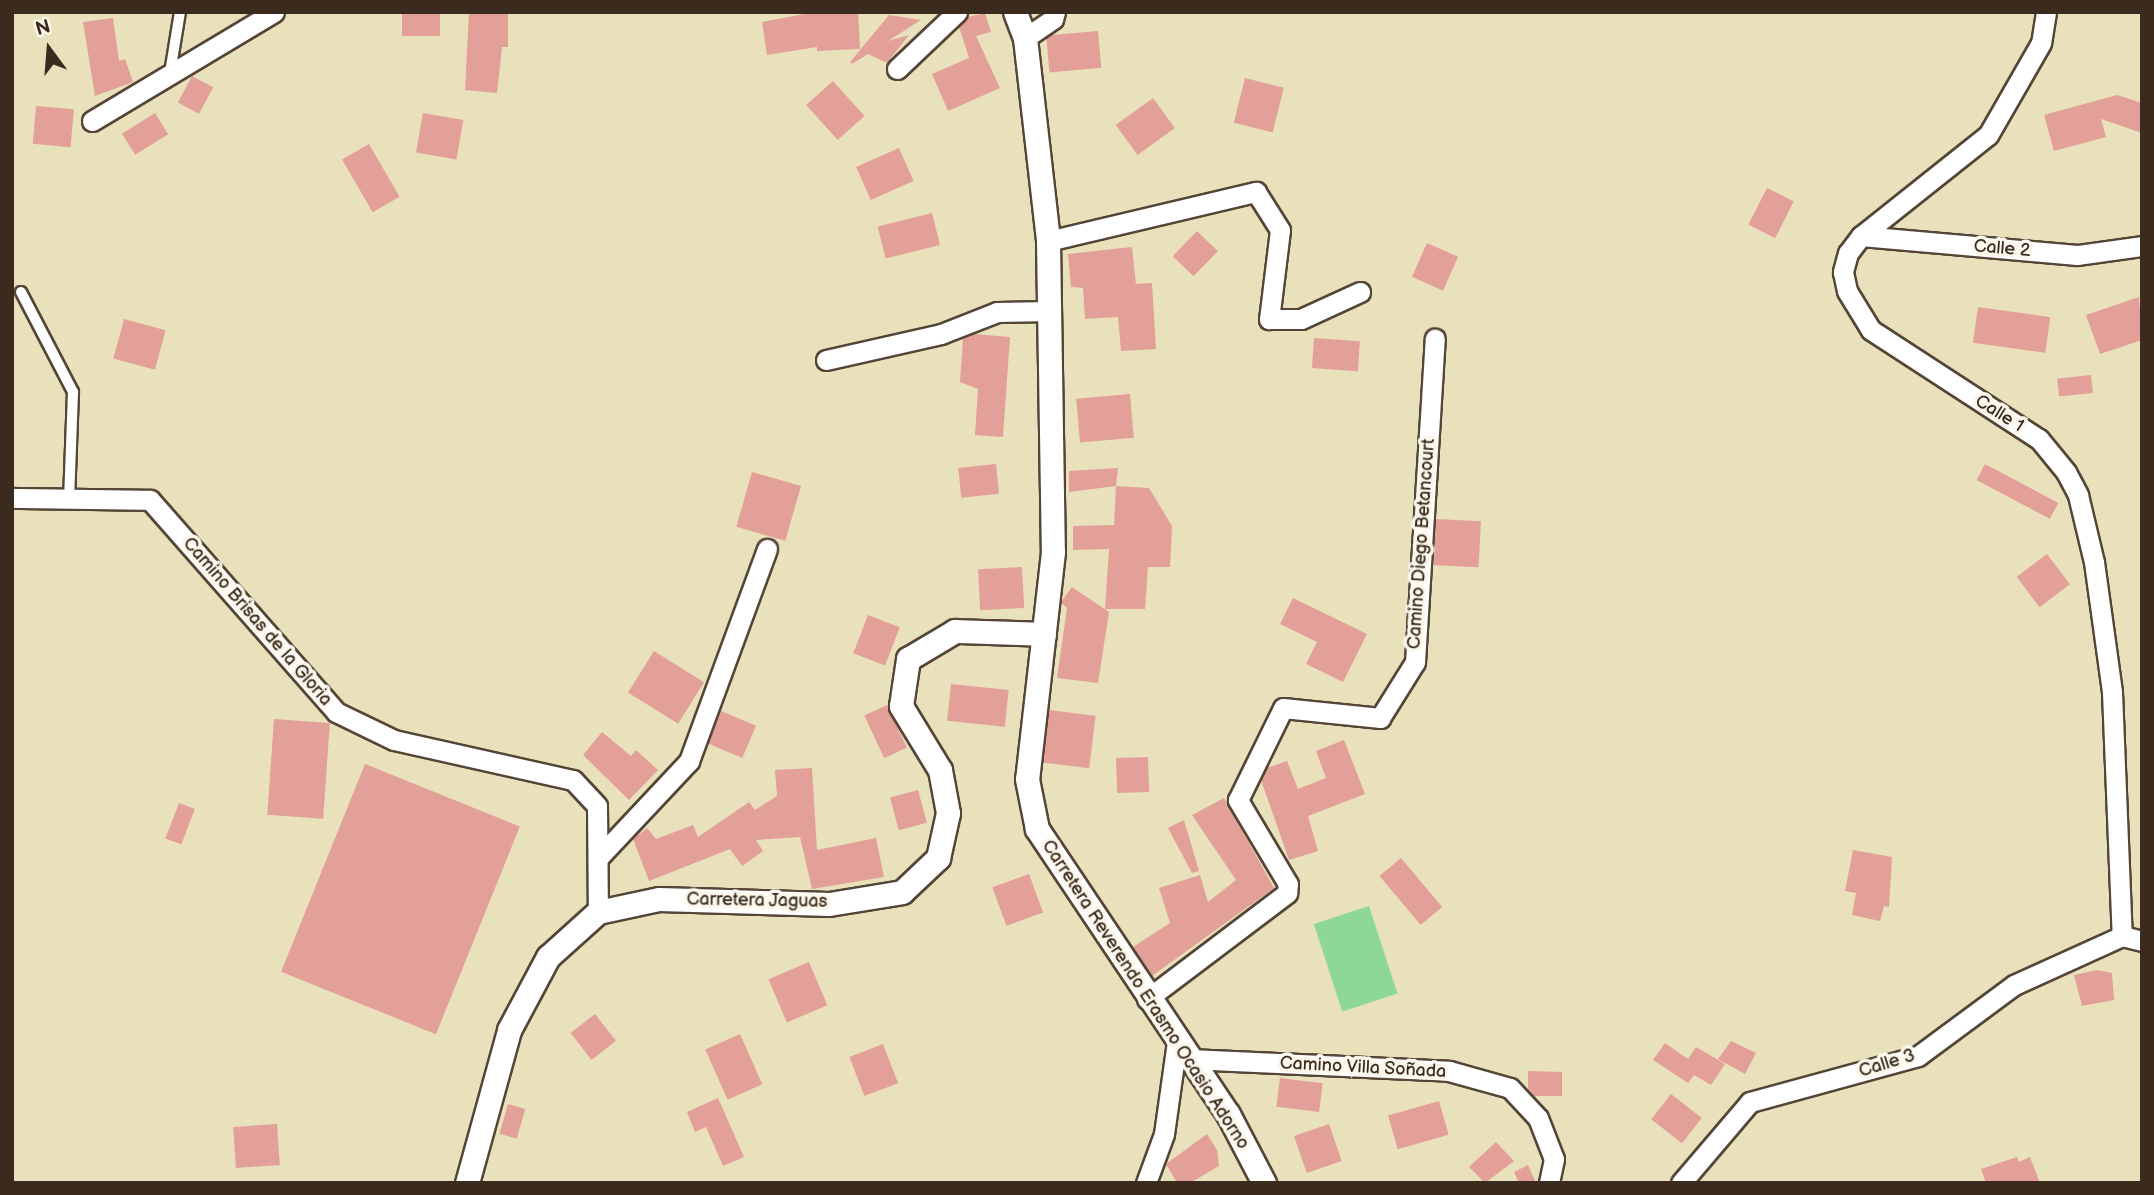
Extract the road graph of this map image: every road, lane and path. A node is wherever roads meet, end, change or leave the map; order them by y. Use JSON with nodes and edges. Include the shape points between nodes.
{"nodes":[{"id":1,"x":180,"y":12,"type":"edge"},
{"id":2,"x":274,"y":12,"type":"edge"},
{"id":3,"x":957,"y":12,"type":"edge"},
{"id":4,"x":1015,"y":12,"type":"edge"},
{"id":5,"x":1055,"y":12,"type":"edge"},
{"id":6,"x":2046,"y":12,"type":"edge"},
{"id":7,"x":1025,"y":38,"type":"junction"},
{"id":8,"x":897,"y":69,"type":"dead end"},
{"id":9,"x":170,"y":74,"type":"junction"},
{"id":10,"x":92,"y":121,"type":"dead end"},
{"id":11,"x":1861,"y":236,"type":"junction"},
{"id":12,"x":1048,"y":241,"type":"junction"},
{"id":13,"x":2142,"y":246,"type":"edge"},
{"id":14,"x":21,"y":292,"type":"dead end"},
{"id":15,"x":1360,"y":292,"type":"dead end"},
{"id":16,"x":1049,"y":311,"type":"junction"},
{"id":17,"x":1435,"y":339,"type":"dead end"},
{"id":18,"x":826,"y":360,"type":"dead end"},
{"id":19,"x":12,"y":498,"type":"edge"},
{"id":20,"x":69,"y":499,"type":"junction"},
{"id":21,"x":767,"y":549,"type":"dead end"},
{"id":22,"x":1044,"y":634,"type":"junction"},
{"id":23,"x":599,"y":857,"type":"junction"},
{"id":24,"x":598,"y":912,"type":"junction"},
{"id":25,"x":2122,"y":936,"type":"junction"},
{"id":26,"x":2142,"y":942,"type":"edge"},
{"id":27,"x":1147,"y":999,"type":"junction"},
{"id":28,"x":1183,"y":1050,"type":"junction"},
{"id":29,"x":467,"y":1183,"type":"edge"},
{"id":30,"x":1146,"y":1183,"type":"edge"},
{"id":31,"x":1264,"y":1183,"type":"edge"},
{"id":32,"x":1549,"y":1183,"type":"edge"},
{"id":33,"x":1681,"y":1183,"type":"edge"}],
"edges":[{"from":1,"to":9,"type":"lane"},
{"from":2,"to":9,"type":"street"},
{"from":3,"to":8,"type":"street"},
{"from":4,"to":7,"type":"street","name":"Carretera Reverendo Erasmo Ocasio Adorno"},
{"from":5,"to":7,"type":"street","via":[[1053,19]]},
{"from":6,"to":11,"type":"street","name":"Calle 1","via":[[2041,43],[1988,135]]},
{"from":7,"to":12,"type":"street","name":"Carretera Reverendo Erasmo Ocasio Adorno"},
{"from":9,"to":10,"type":"street"},
{"from":11,"to":13,"type":"street","name":"Calle 2","via":[[2077,255]]},
{"from":11,"to":25,"type":"street","name":"Calle 1","via":[[1848,253],[1843,272],[1847,291],[1871,330],[2039,439],[2078,495],[2094,562],[2112,692]]},
{"from":12,"to":15,"type":"street","via":[[1256,192],[1280,230],[1269,319],[1301,319]]},
{"from":12,"to":16,"type":"street","name":"Carretera Reverendo Erasmo Ocasio Adorno"},
{"from":14,"to":20,"type":"lane","via":[[73,392]]},
{"from":16,"to":18,"type":"street","via":[[998,312],[941,334]]},
{"from":16,"to":22,"type":"street","name":"Carretera Reverendo Erasmo Ocasio Adorno","via":[[1054,552]]},
{"from":17,"to":27,"type":"street","name":"Camino Diego Betancourt","via":[[1415,662],[1380,718],[1283,708],[1238,800],[1288,884],[1287,893]]},
{"from":19,"to":20,"type":"street","name":"Camino Brisas de la Gloria"},
{"from":20,"to":23,"type":"street","name":"Camino Brisas de la Gloria","via":[[150,500],[336,712],[394,740],[573,780],[597,806]]},
{"from":21,"to":23,"type":"street","via":[[689,761]]},
{"from":22,"to":24,"type":"street","name":"Carretera Jaguas","via":[[955,631],[908,659],[901,706],[940,770],[948,813],[938,858],[902,892],[829,904],[659,899]]},
{"from":22,"to":27,"type":"street","name":"Carretera Reverendo Erasmo Ocasio Adorno","via":[[1027,779],[1037,829]]},
{"from":23,"to":24,"type":"street","name":"Camino Brisas de la Gloria"},
{"from":24,"to":29,"type":"street","name":"Carretera Jaguas","via":[[548,957],[509,1030]]},
{"from":25,"to":26,"type":"street"},
{"from":25,"to":33,"type":"street","name":"Calle 3","via":[[2014,985],[1918,1056],[1751,1102]]},
{"from":27,"to":28,"type":"street","name":"Carretera Reverendo Erasmo Ocasio Adorno"},
{"from":28,"to":30,"type":"street","via":[[1164,1134]]},
{"from":28,"to":31,"type":"street","name":"Carretera Reverendo Erasmo Ocasio Adorno","via":[[1228,1114]]},
{"from":28,"to":32,"type":"street","name":"Camino Villa Soñada","via":[[1449,1071],[1510,1088],[1538,1118],[1554,1159]]}]}
